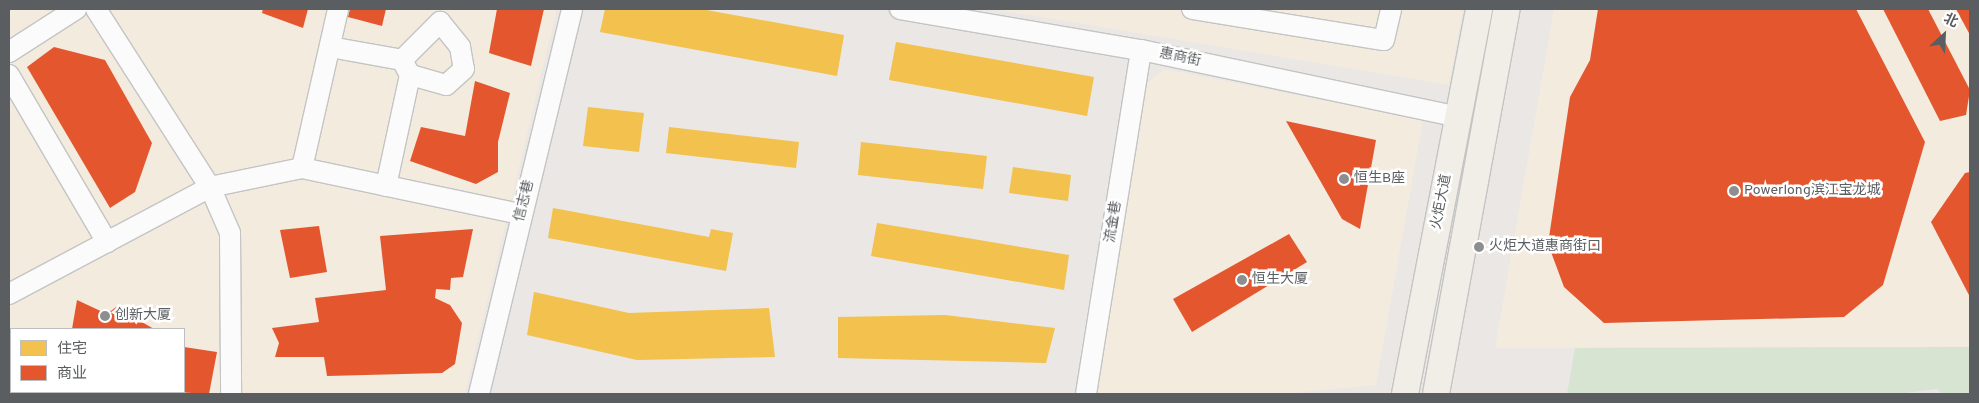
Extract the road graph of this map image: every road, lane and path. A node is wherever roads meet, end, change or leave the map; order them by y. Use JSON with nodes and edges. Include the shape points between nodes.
{"nodes":[{"id":1,"x":76,"y":9,"type":"edge"},
{"id":2,"x":96,"y":9,"type":"edge"},
{"id":3,"x":338,"y":9,"type":"edge"},
{"id":4,"x":572,"y":9,"type":"edge"},
{"id":5,"x":900,"y":9,"type":"edge"},
{"id":6,"x":1192,"y":9,"type":"edge"},
{"id":7,"x":1390,"y":9,"type":"edge"},
{"id":8,"x":1479,"y":9,"type":"edge"},
{"id":9,"x":1507,"y":9,"type":"edge"},
{"id":10,"x":956,"y":14,"type":"edge"},
{"id":11,"x":441,"y":15,"type":"edge"},
{"id":12,"x":330,"y":47,"type":"junction"},
{"id":13,"x":1141,"y":50,"type":"junction"},
{"id":14,"x":9,"y":52,"type":"edge"},
{"id":15,"x":406,"y":68,"type":"junction"},
{"id":16,"x":9,"y":75,"type":"edge"},
{"id":17,"x":1459,"y":117,"type":"junction"},
{"id":18,"x":302,"y":168,"type":"junction"},
{"id":19,"x":386,"y":186,"type":"junction"},
{"id":20,"x":210,"y":187,"type":"junction"},
{"id":21,"x":521,"y":214,"type":"junction"},
{"id":22,"x":107,"y":242,"type":"junction"},
{"id":23,"x":9,"y":294,"type":"edge"},
{"id":24,"x":230,"y":394,"type":"edge"},
{"id":25,"x":479,"y":394,"type":"edge"},
{"id":26,"x":1086,"y":394,"type":"edge"},
{"id":27,"x":1405,"y":394,"type":"edge"},
{"id":28,"x":1436,"y":394,"type":"edge"}],
"edges":[{"from":1,"to":14,"type":"street"},
{"from":2,"to":20,"type":"street"},
{"from":3,"to":12,"type":"street"},
{"from":4,"to":21,"type":"street","name":"信志巷"},
{"from":5,"to":10,"type":"street","name":"惠商街"},
{"from":6,"to":7,"type":"street","via":[[1384,40]]},
{"from":8,"to":17,"type":"main road","name":"火炬大道"},
{"from":9,"to":28,"type":"main road","name":"火炬大道"},
{"from":10,"to":13,"type":"street","name":"惠商街"},
{"from":11,"to":15,"type":"street"},
{"from":11,"to":15,"type":"street","via":[[460,47],[464,69],[446,85]]},
{"from":12,"to":15,"type":"street"},
{"from":12,"to":18,"type":"street"},
{"from":13,"to":17,"type":"street","name":"惠商街"},
{"from":13,"to":26,"type":"street","name":"流金巷"},
{"from":15,"to":19,"type":"street"},
{"from":16,"to":22,"type":"street"},
{"from":17,"to":27,"type":"main road","name":"火炬大道"},
{"from":18,"to":19,"type":"street"},
{"from":18,"to":20,"type":"street"},
{"from":19,"to":21,"type":"street"},
{"from":20,"to":22,"type":"street"},
{"from":20,"to":24,"type":"street","via":[[230,233]]},
{"from":21,"to":25,"type":"street","name":"信志巷"},
{"from":22,"to":23,"type":"street"}]}
